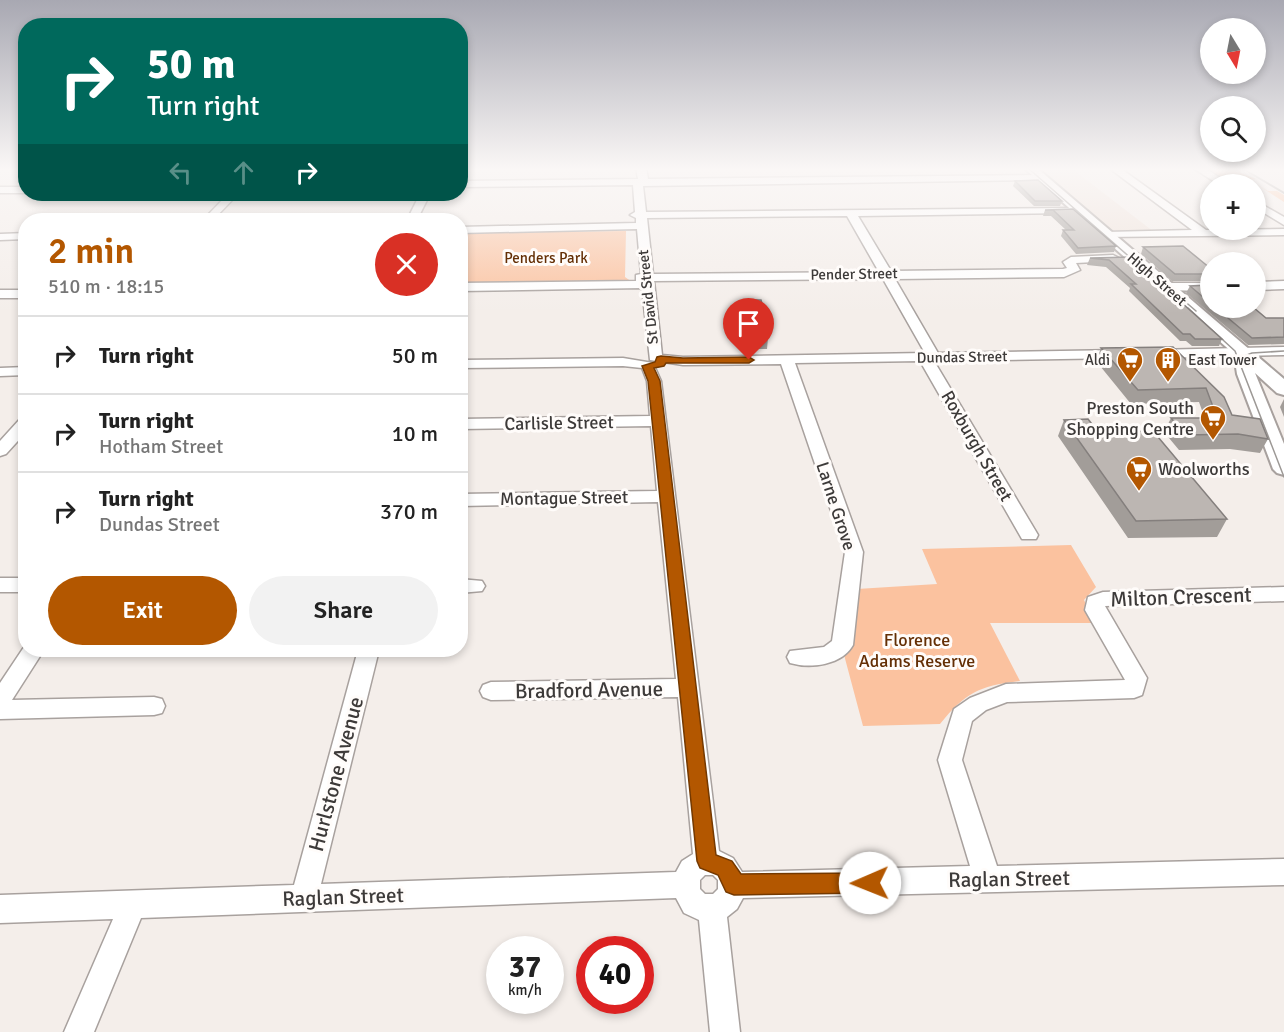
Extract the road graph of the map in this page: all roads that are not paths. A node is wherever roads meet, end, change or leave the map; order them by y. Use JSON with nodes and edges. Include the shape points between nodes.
{"nodes":[{"id":1,"x":638,"y":216,"type":"edge"},
{"id":2,"x":767,"y":216,"type":"edge"},
{"id":3,"x":853,"y":216,"type":"edge"},
{"id":4,"x":1085,"y":216,"type":"edge"},
{"id":5,"x":1180,"y":216,"type":"edge"},
{"id":6,"x":638,"y":221,"type":"junction"},
{"id":7,"x":468,"y":230,"type":"edge"},
{"id":8,"x":1200,"y":231,"type":"edge"},
{"id":9,"x":1266,"y":232,"type":"edge"},
{"id":10,"x":1284,"y":232,"type":"edge"},
{"id":11,"x":1200,"y":233,"type":"edge"},
{"id":12,"x":1106,"y":235,"type":"junction"},
{"id":13,"x":18,"y":236,"type":"edge"},
{"id":14,"x":0,"y":237,"type":"edge"},
{"id":15,"x":1130,"y":255,"type":"junction"},
{"id":16,"x":886,"y":274,"type":"junction"},
{"id":17,"x":644,"y":281,"type":"junction"},
{"id":18,"x":1284,"y":285,"type":"edge"},
{"id":19,"x":1200,"y":286,"type":"edge"},
{"id":20,"x":1266,"y":286,"type":"edge"},
{"id":21,"x":468,"y":287,"type":"edge"},
{"id":22,"x":1167,"y":287,"type":"junction"},
{"id":23,"x":0,"y":294,"type":"edge"},
{"id":24,"x":18,"y":294,"type":"edge"},
{"id":25,"x":1284,"y":351,"type":"edge"},
{"id":26,"x":1242,"y":352,"type":"junction"},
{"id":27,"x":929,"y":357,"type":"junction"},
{"id":28,"x":787,"y":360,"type":"junction"},
{"id":29,"x":468,"y":364,"type":"edge"},
{"id":30,"x":652,"y":364,"type":"junction"},
{"id":31,"x":18,"y":371,"type":"edge"},
{"id":32,"x":0,"y":372,"type":"edge"},
{"id":33,"x":1284,"y":389,"type":"edge"},
{"id":34,"x":658,"y":421,"type":"junction"},
{"id":35,"x":468,"y":424,"type":"edge"},
{"id":36,"x":18,"y":434,"type":"edge"},
{"id":37,"x":0,"y":452,"type":"edge"},
{"id":38,"x":1284,"y":470,"type":"edge"},
{"id":39,"x":667,"y":496,"type":"junction"},
{"id":40,"x":468,"y":500,"type":"edge"},
{"id":41,"x":1029,"y":535,"type":"dead end"},
{"id":42,"x":0,"y":585,"type":"edge"},
{"id":43,"x":18,"y":585,"type":"edge"},
{"id":44,"x":1284,"y":594,"type":"edge"},
{"id":45,"x":28,"y":657,"type":"edge"},
{"id":46,"x":366,"y":657,"type":"edge"},
{"id":47,"x":798,"y":657,"type":"dead end"},
{"id":48,"x":687,"y":688,"type":"junction"},
{"id":49,"x":491,"y":691,"type":"dead end"},
{"id":50,"x":0,"y":701,"type":"edge"},
{"id":51,"x":154,"y":706,"type":"dead end"},
{"id":52,"x":0,"y":710,"type":"edge"},
{"id":53,"x":707,"y":861,"type":"junction"},
{"id":54,"x":1284,"y":872,"type":"edge"},
{"id":55,"x":988,"y":880,"type":"junction"},
{"id":56,"x":685,"y":885,"type":"junction"},
{"id":57,"x":734,"y":885,"type":"junction"},
{"id":58,"x":304,"y":899,"type":"junction"},
{"id":59,"x":133,"y":904,"type":"junction"},
{"id":60,"x":712,"y":908,"type":"junction"},
{"id":61,"x":0,"y":909,"type":"edge"},
{"id":62,"x":79,"y":1032,"type":"edge"},
{"id":63,"x":725,"y":1032,"type":"edge"}],
"edges":[{"from":1,"to":6,"type":"street","name":"St David Street"},
{"from":2,"to":6,"type":"street"},
{"from":3,"to":16,"type":"street","name":"Roxburgh Street"},
{"from":4,"to":12,"type":"main road","name":"High Street"},
{"from":5,"to":8,"type":"street"},
{"from":6,"to":7,"type":"street"},
{"from":6,"to":17,"type":"street","name":"St David Street"},
{"from":9,"to":10,"type":"street"},
{"from":11,"to":12,"type":"street"},
{"from":12,"to":15,"type":"main road","name":"High Street"},
{"from":13,"to":14,"type":"street"},
{"from":15,"to":16,"type":"street","name":"Pender Street","via":[[1077,259],[1069,262],[1074,270],[1069,272]]},
{"from":15,"to":22,"type":"main road","name":"High Street"},
{"from":16,"to":17,"type":"street","name":"Pender Street"},
{"from":16,"to":27,"type":"street","name":"Roxburgh Street"},
{"from":17,"to":21,"type":"street","name":"Pender Street","via":[[618,285]]},
{"from":17,"to":30,"type":"street","name":"St David Street"},
{"from":18,"to":20,"type":"street"},
{"from":19,"to":22,"type":"street"},
{"from":22,"to":26,"type":"main road","name":"High Street"},
{"from":23,"to":24,"type":"street"},
{"from":25,"to":26,"type":"street","name":"Dundas Street"},
{"from":26,"to":27,"type":"street","name":"Dundas Street"},
{"from":26,"to":33,"type":"main road","name":"High Street"},
{"from":26,"to":38,"type":"main road","via":[[1246,374]]},
{"from":27,"to":28,"type":"street","name":"Dundas Street"},
{"from":27,"to":41,"type":"street","name":"Roxburgh Street"},
{"from":28,"to":30,"type":"street","name":"Dundas Street"},
{"from":28,"to":47,"type":"street","name":"Larne Grove","via":[[854,552],[843,645],[829,655]]},
{"from":29,"to":30,"type":"street","name":"Dundas Street"},
{"from":30,"to":34,"type":"street","name":"St David Street"},
{"from":31,"to":32,"type":"street"},
{"from":34,"to":35,"type":"street","name":"Carlisle Street"},
{"from":34,"to":39,"type":"street","name":"St David Street"},
{"from":36,"to":37,"type":"street"},
{"from":39,"to":40,"type":"street","name":"Montague Street"},
{"from":39,"to":48,"type":"street","name":"St David Street"},
{"from":42,"to":43,"type":"street"},
{"from":44,"to":55,"type":"street","name":"Milton Crescent","via":[[1103,598],[1095,602],[1095,610],[1136,678],[1134,689],[1006,693],[978,704],[962,716],[950,760]]},
{"from":45,"to":50,"type":"street"},
{"from":46,"to":58,"type":"street","name":"Hurlstone Avenue"},
{"from":48,"to":49,"type":"street","name":"Bradford Avenue"},
{"from":48,"to":53,"type":"street","name":"St David Street"},
{"from":51,"to":52,"type":"street"},
{"from":53,"to":56,"type":"street","via":[[691,869]]},
{"from":53,"to":57,"type":"street","via":[[725,868]]},
{"from":54,"to":55,"type":"street","name":"Raglan Street"},
{"from":55,"to":57,"type":"street","name":"Raglan Street"},
{"from":56,"to":58,"type":"street","name":"Raglan Street"},
{"from":56,"to":60,"type":"street","via":[[693,901]]},
{"from":57,"to":60,"type":"street","via":[[727,901]]},
{"from":58,"to":59,"type":"street","name":"Raglan Street"},
{"from":59,"to":61,"type":"street","name":"Raglan Street"},
{"from":59,"to":62,"type":"street"},
{"from":60,"to":63,"type":"street"}]}
